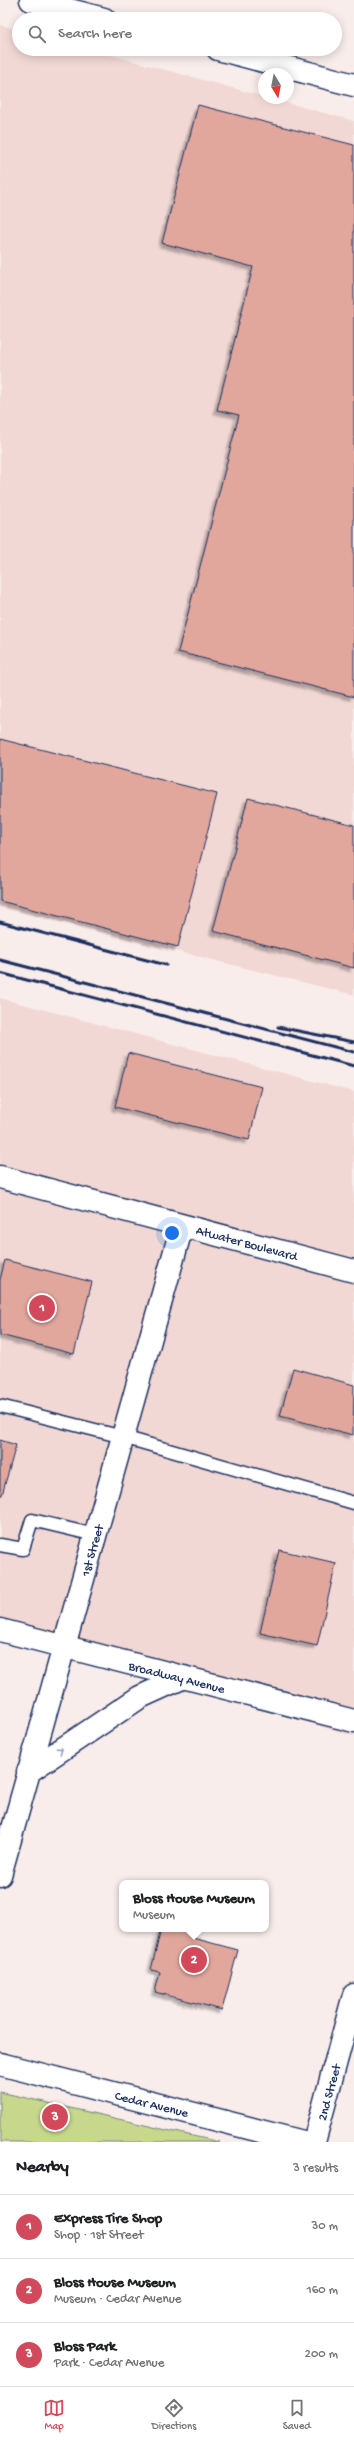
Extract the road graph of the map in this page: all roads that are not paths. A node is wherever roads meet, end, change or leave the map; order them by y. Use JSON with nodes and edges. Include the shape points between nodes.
{"nodes":[{"id":1,"x":31,"y":0,"type":"edge"},
{"id":2,"x":77,"y":12,"type":"edge"},
{"id":3,"x":245,"y":56,"type":"edge"},
{"id":4,"x":354,"y":84,"type":"edge"},
{"id":5,"x":0,"y":1177,"type":"edge"},
{"id":6,"x":182,"y":1226,"type":"junction"},
{"id":7,"x":353,"y":1267,"type":"edge"},
{"id":8,"x":0,"y":1406,"type":"edge"},
{"id":9,"x":123,"y":1437,"type":"junction"},
{"id":10,"x":354,"y":1503,"type":"edge"},
{"id":11,"x":95,"y":1535,"type":"junction"},
{"id":12,"x":0,"y":1545,"type":"edge"},
{"id":13,"x":0,"y":1630,"type":"edge"},
{"id":14,"x":64,"y":1647,"type":"junction"},
{"id":15,"x":184,"y":1677,"type":"junction"},
{"id":16,"x":354,"y":1721,"type":"edge"},
{"id":17,"x":28,"y":1772,"type":"junction"},
{"id":18,"x":4,"y":1846,"type":"edge"},
{"id":19,"x":0,"y":1875,"type":"edge"},
{"id":20,"x":354,"y":1995,"type":"edge"},
{"id":21,"x":0,"y":2064,"type":"edge"},
{"id":22,"x":303,"y":2142,"type":"edge"},
{"id":23,"x":314,"y":2142,"type":"edge"}],
"edges":[{"from":1,"to":2,"type":"street"},
{"from":3,"to":4,"type":"street"},
{"from":5,"to":6,"type":"street","name":"Atwater Boulevard"},
{"from":6,"to":7,"type":"street","name":"Atwater Boulevard"},
{"from":6,"to":9,"type":"street","name":"1st Street"},
{"from":8,"to":9,"type":"lane"},
{"from":9,"to":10,"type":"lane"},
{"from":9,"to":11,"type":"street","name":"1st Street"},
{"from":11,"to":12,"type":"lane","via":[[32,1520],[22,1549]]},
{"from":11,"to":14,"type":"street","name":"1st Street"},
{"from":13,"to":14,"type":"street","name":"Broadway Avenue"},
{"from":14,"to":15,"type":"street","name":"Broadway Avenue"},
{"from":14,"to":17,"type":"street","name":"1st Street"},
{"from":15,"to":16,"type":"street","name":"Broadway Avenue"},
{"from":17,"to":15,"type":"street","one_way":true,"via":[[140,1697]]},
{"from":17,"to":18,"type":"street","name":"1st Street"},
{"from":18,"to":19,"type":"street","name":"1st Street"},
{"from":20,"to":23,"type":"street","name":"2nd Street"},
{"from":21,"to":22,"type":"street","name":"Cedar Avenue"}]}
